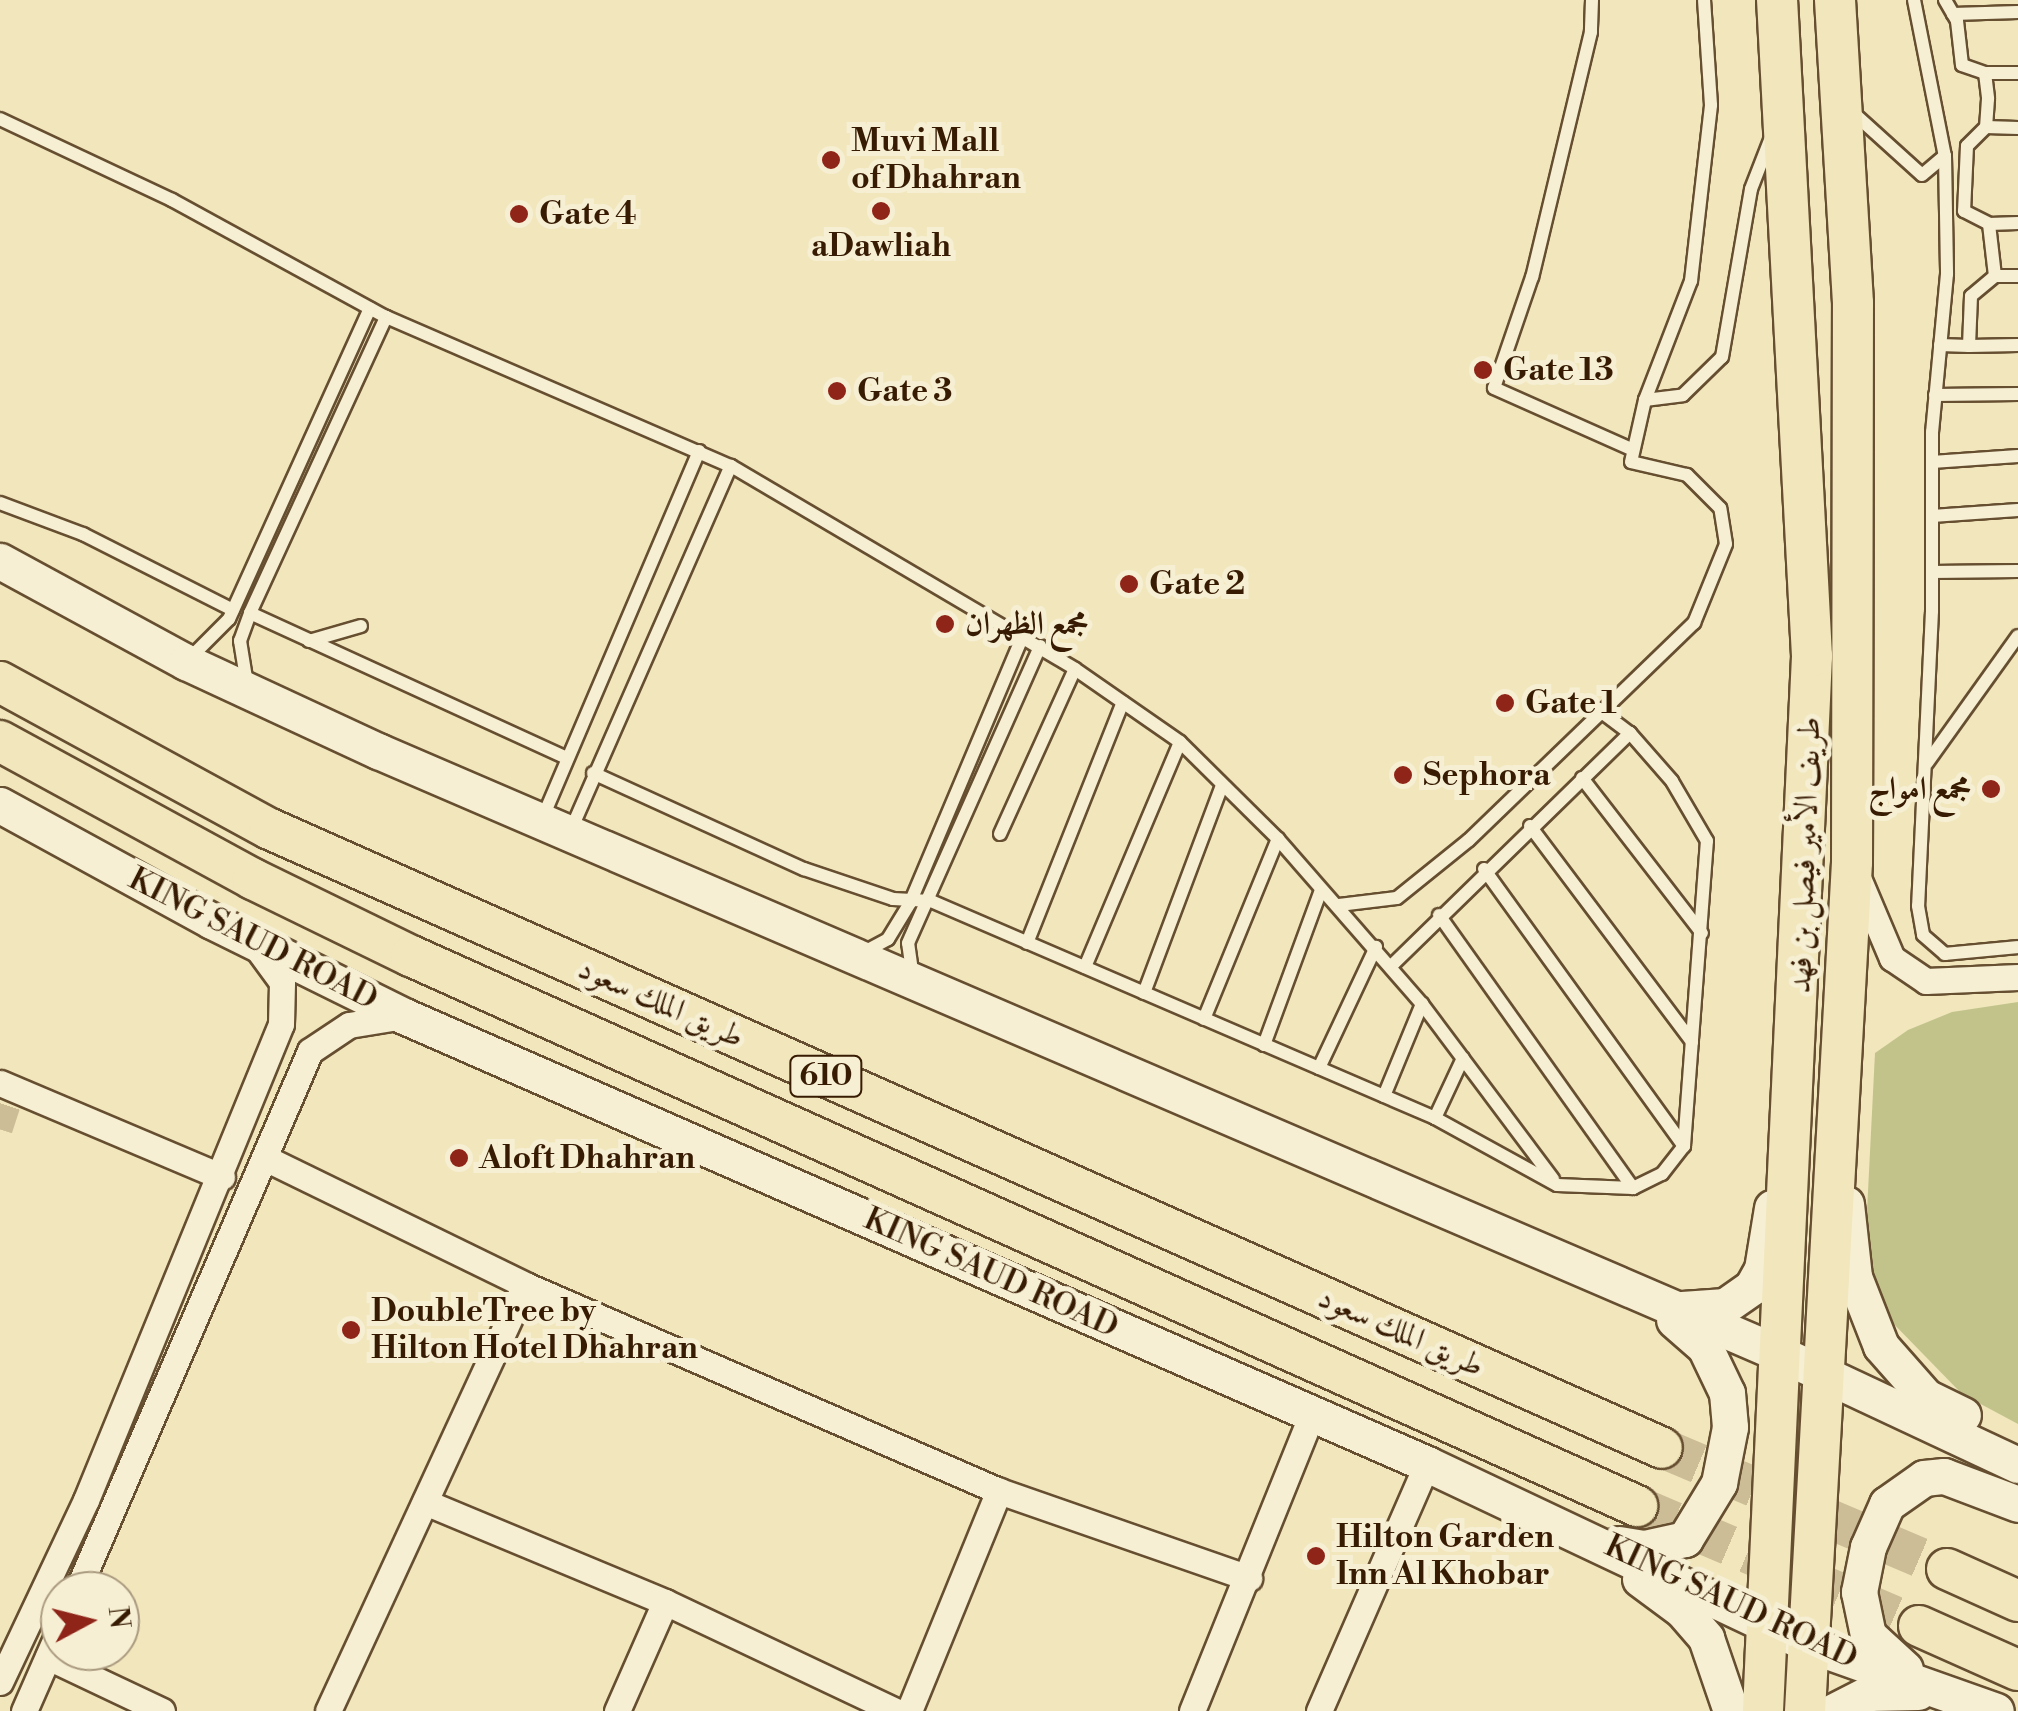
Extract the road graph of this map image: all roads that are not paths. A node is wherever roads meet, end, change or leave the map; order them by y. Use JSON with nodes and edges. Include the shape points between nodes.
{"nodes":[{"id":1,"x":1592,"y":0,"type":"edge"},
{"id":2,"x":1704,"y":0,"type":"edge"},
{"id":3,"x":1777,"y":0,"type":"edge"},
{"id":4,"x":1834,"y":0,"type":"edge"},
{"id":5,"x":1914,"y":0,"type":"edge"},
{"id":6,"x":1945,"y":0,"type":"edge"},
{"id":7,"x":2018,"y":12,"type":"edge"},
{"id":8,"x":1952,"y":14,"type":"junction"},
{"id":9,"x":1985,"y":73,"type":"junction"},
{"id":10,"x":2018,"y":73,"type":"edge"},
{"id":11,"x":1840,"y":100,"type":"junction"},
{"id":12,"x":1784,"y":114,"type":"junction"},
{"id":13,"x":0,"y":119,"type":"edge"},
{"id":14,"x":1986,"y":128,"type":"junction"},
{"id":15,"x":2018,"y":128,"type":"edge"},
{"id":16,"x":1946,"y":156,"type":"junction"},
{"id":17,"x":2018,"y":223,"type":"edge"},
{"id":18,"x":1989,"y":224,"type":"junction"},
{"id":19,"x":1995,"y":276,"type":"junction"},
{"id":20,"x":2018,"y":276,"type":"edge"},
{"id":21,"x":370,"y":308,"type":"junction"},
{"id":22,"x":386,"y":317,"type":"junction"},
{"id":23,"x":1940,"y":345,"type":"junction"},
{"id":24,"x":2018,"y":345,"type":"edge"},
{"id":25,"x":1969,"y":346,"type":"junction"},
{"id":26,"x":2018,"y":394,"type":"edge"},
{"id":27,"x":1935,"y":395,"type":"junction"},
{"id":28,"x":1645,"y":400,"type":"junction"},
{"id":29,"x":1633,"y":450,"type":"junction"},
{"id":30,"x":699,"y":451,"type":"junction"},
{"id":31,"x":2018,"y":456,"type":"edge"},
{"id":32,"x":1932,"y":462,"type":"junction"},
{"id":33,"x":731,"y":466,"type":"junction"},
{"id":34,"x":0,"y":503,"type":"edge"},
{"id":35,"x":2018,"y":510,"type":"edge"},
{"id":36,"x":1932,"y":516,"type":"junction"},
{"id":37,"x":0,"y":561,"type":"edge"},
{"id":38,"x":2018,"y":571,"type":"edge"},
{"id":39,"x":1932,"y":572,"type":"junction"},
{"id":40,"x":233,"y":610,"type":"junction"},
{"id":41,"x":250,"y":613,"type":"junction"},
{"id":42,"x":361,"y":626,"type":"dead end"},
{"id":43,"x":2018,"y":636,"type":"edge"},
{"id":44,"x":1022,"y":638,"type":"junction"},
{"id":45,"x":309,"y":641,"type":"junction"},
{"id":46,"x":1040,"y":646,"type":"junction"},
{"id":47,"x":186,"y":662,"type":"junction"},
{"id":48,"x":1075,"y":669,"type":"junction"},
{"id":49,"x":0,"y":682,"type":"edge"},
{"id":50,"x":248,"y":691,"type":"junction"},
{"id":51,"x":1123,"y":702,"type":"junction"},
{"id":52,"x":1602,"y":713,"type":"junction"},
{"id":53,"x":1630,"y":732,"type":"junction"},
{"id":54,"x":0,"y":741,"type":"edge"},
{"id":55,"x":1180,"y":742,"type":"junction"},
{"id":56,"x":568,"y":758,"type":"junction"},
{"id":57,"x":1925,"y":764,"type":"junction"},
{"id":58,"x":594,"y":773,"type":"junction"},
{"id":59,"x":1582,"y":778,"type":"junction"},
{"id":60,"x":1222,"y":785,"type":"junction"},
{"id":61,"x":0,"y":804,"type":"edge"},
{"id":62,"x":1530,"y":826,"type":"junction"},
{"id":63,"x":555,"y":827,"type":"junction"},
{"id":64,"x":1000,"y":834,"type":"dead end"},
{"id":65,"x":1278,"y":839,"type":"junction"},
{"id":66,"x":1852,"y":862,"type":"junction"},
{"id":67,"x":1484,"y":868,"type":"junction"},
{"id":68,"x":1322,"y":890,"type":"junction"},
{"id":69,"x":930,"y":901,"type":"junction"},
{"id":70,"x":910,"y":904,"type":"junction"},
{"id":71,"x":1339,"y":904,"type":"junction"},
{"id":72,"x":1439,"y":915,"type":"junction"},
{"id":73,"x":1702,"y":933,"type":"junction"},
{"id":74,"x":246,"y":938,"type":"junction"},
{"id":75,"x":1027,"y":942,"type":"junction"},
{"id":76,"x":1376,"y":947,"type":"junction"},
{"id":77,"x":2018,"y":947,"type":"edge"},
{"id":78,"x":850,"y":959,"type":"junction"},
{"id":79,"x":1391,"y":966,"type":"junction"},
{"id":80,"x":1085,"y":968,"type":"junction"},
{"id":81,"x":2018,"y":977,"type":"edge"},
{"id":82,"x":914,"y":985,"type":"junction"},
{"id":83,"x":1144,"y":993,"type":"junction"},
{"id":84,"x":1422,"y":1004,"type":"junction"},
{"id":85,"x":404,"y":1016,"type":"junction"},
{"id":86,"x":1204,"y":1019,"type":"junction"},
{"id":87,"x":1692,"y":1042,"type":"junction"},
{"id":88,"x":1264,"y":1045,"type":"junction"},
{"id":89,"x":1797,"y":1050,"type":"junction"},
{"id":90,"x":1463,"y":1058,"type":"junction"},
{"id":91,"x":1319,"y":1068,"type":"junction"},
{"id":92,"x":0,"y":1083,"type":"edge"},
{"id":93,"x":1384,"y":1096,"type":"junction"},
{"id":94,"x":1435,"y":1118,"type":"junction"},
{"id":95,"x":1684,"y":1146,"type":"junction"},
{"id":96,"x":1840,"y":1154,"type":"junction"},
{"id":97,"x":267,"y":1159,"type":"junction"},
{"id":98,"x":222,"y":1177,"type":"junction"},
{"id":99,"x":1557,"y":1185,"type":"junction"},
{"id":100,"x":1633,"y":1188,"type":"junction"},
{"id":101,"x":525,"y":1286,"type":"junction"},
{"id":102,"x":1619,"y":1289,"type":"junction"},
{"id":103,"x":1663,"y":1306,"type":"junction"},
{"id":104,"x":1783,"y":1355,"type":"junction"},
{"id":105,"x":1828,"y":1380,"type":"junction"},
{"id":106,"x":1312,"y":1414,"type":"junction"},
{"id":107,"x":2018,"y":1441,"type":"edge"},
{"id":108,"x":1662,"y":1448,"type":"tunnel mouth"},
{"id":109,"x":1427,"y":1464,"type":"junction"},
{"id":110,"x":2018,"y":1465,"type":"edge"},
{"id":111,"x":999,"y":1491,"type":"junction"},
{"id":112,"x":425,"y":1502,"type":"junction"},
{"id":113,"x":2018,"y":1504,"type":"edge"},
{"id":114,"x":1637,"y":1506,"type":"tunnel mouth"},
{"id":115,"x":1529,"y":1510,"type":"junction"},
{"id":116,"x":1594,"y":1539,"type":"junction"},
{"id":117,"x":1947,"y":1569,"type":"tunnel mouth"},
{"id":118,"x":85,"y":1571,"type":"edge"},
{"id":119,"x":1249,"y":1578,"type":"junction"},
{"id":120,"x":2018,"y":1601,"type":"edge"},
{"id":121,"x":665,"y":1602,"type":"junction"},
{"id":122,"x":1768,"y":1621,"type":"junction"},
{"id":123,"x":1919,"y":1626,"type":"tunnel mouth"},
{"id":124,"x":1810,"y":1646,"type":"junction"},
{"id":125,"x":2018,"y":1670,"type":"edge"},
{"id":126,"x":41,"y":1671,"type":"edge"},
{"id":127,"x":79,"y":1671,"type":"edge"},
{"id":128,"x":0,"y":1682,"type":"edge"},
{"id":129,"x":1947,"y":1694,"type":"junction"},
{"id":130,"x":1994,"y":1710,"type":"edge"},
{"id":131,"x":24,"y":1711,"type":"edge"},
{"id":132,"x":162,"y":1711,"type":"edge"},
{"id":133,"x":328,"y":1711,"type":"edge"},
{"id":134,"x":617,"y":1711,"type":"edge"},
{"id":135,"x":896,"y":1711,"type":"edge"},
{"id":136,"x":909,"y":1711,"type":"edge"},
{"id":137,"x":1192,"y":1711,"type":"edge"},
{"id":138,"x":1319,"y":1711,"type":"edge"},
{"id":139,"x":1731,"y":1711,"type":"edge"},
{"id":140,"x":1763,"y":1711,"type":"edge"},
{"id":141,"x":1804,"y":1711,"type":"edge"},
{"id":142,"x":1834,"y":1711,"type":"edge"}],
"edges":[{"from":1,"to":29,"type":"lane","via":[[1532,277],[1494,388]]},
{"from":2,"to":28,"type":"lane","via":[[1711,105],[1691,281]]},
{"from":3,"to":12,"type":"main road","name":"طريف الأمير فيصل بن فهد"},
{"from":4,"to":11,"type":"main road","name":"طريف الأمير فيصل بن فهد"},
{"from":5,"to":16,"type":"lane"},
{"from":6,"to":8,"type":"lane"},
{"from":7,"to":8,"type":"lane"},
{"from":8,"to":9,"type":"lane","via":[[1962,66]]},
{"from":9,"to":10,"type":"lane"},
{"from":9,"to":14,"type":"lane"},
{"from":11,"to":16,"type":"lane","via":[[1922,175]]},
{"from":11,"to":66,"type":"main road","name":"طريف الأمير فيصل بن فهد","via":[[1853,303]]},
{"from":12,"to":28,"type":"lane","via":[[1762,148],[1751,189],[1722,357],[1683,395]]},
{"from":12,"to":89,"type":"main road","name":"طريف الأمير فيصل بن فهد","via":[[1812,656]]},
{"from":13,"to":21,"type":"lane","via":[[172,200]]},
{"from":14,"to":15,"type":"lane"},
{"from":14,"to":18,"type":"lane","via":[[1967,146],[1964,211]]},
{"from":16,"to":23,"type":"lane"},
{"from":17,"to":18,"type":"lane"},
{"from":18,"to":19,"type":"lane"},
{"from":19,"to":20,"type":"lane"},
{"from":19,"to":25,"type":"lane","via":[[1971,296]]},
{"from":21,"to":22,"type":"lane"},
{"from":21,"to":40,"type":"lane"},
{"from":22,"to":30,"type":"lane"},
{"from":22,"to":41,"type":"lane"},
{"from":23,"to":25,"type":"lane"},
{"from":23,"to":27,"type":"lane"},
{"from":24,"to":25,"type":"lane"},
{"from":26,"to":27,"type":"lane"},
{"from":27,"to":32,"type":"lane"},
{"from":28,"to":29,"type":"lane"},
{"from":29,"to":52,"type":"lane","via":[[1631,462],[1687,474],[1720,508],[1726,544],[1694,623]]},
{"from":30,"to":33,"type":"lane"},
{"from":30,"to":56,"type":"lane"},
{"from":31,"to":32,"type":"lane"},
{"from":32,"to":36,"type":"lane"},
{"from":33,"to":44,"type":"lane"},
{"from":33,"to":58,"type":"lane"},
{"from":34,"to":40,"type":"lane","via":[[83,534]]},
{"from":35,"to":36,"type":"lane"},
{"from":36,"to":39,"type":"lane"},
{"from":37,"to":47,"type":"main road"},
{"from":38,"to":39,"type":"lane"},
{"from":39,"to":57,"type":"lane"},
{"from":40,"to":47,"type":"lane","via":[[219,636]]},
{"from":41,"to":45,"type":"lane"},
{"from":41,"to":50,"type":"lane","via":[[240,641]]},
{"from":42,"to":45,"type":"lane"},
{"from":43,"to":57,"type":"lane"},
{"from":44,"to":46,"type":"lane"},
{"from":44,"to":70,"type":"lane"},
{"from":45,"to":56,"type":"lane"},
{"from":46,"to":48,"type":"lane"},
{"from":46,"to":69,"type":"lane"},
{"from":47,"to":50,"type":"main road"},
{"from":48,"to":51,"type":"lane"},
{"from":48,"to":64,"type":"lane"},
{"from":49,"to":108,"type":"main road","name":"طريق الملك سعود","number":"610","via":[[270,829]]},
{"from":50,"to":63,"type":"main road"},
{"from":51,"to":55,"type":"lane"},
{"from":51,"to":75,"type":"lane"},
{"from":52,"to":53,"type":"lane"},
{"from":52,"to":71,"type":"lane","via":[[1469,840],[1397,898]]},
{"from":53,"to":59,"type":"lane"},
{"from":53,"to":73,"type":"lane","via":[[1672,781],[1707,841]]},
{"from":54,"to":114,"type":"main road","name":"طريق الملك سعود","number":"610","via":[[254,880],[412,956]]},
{"from":55,"to":60,"type":"lane"},
{"from":55,"to":80,"type":"lane"},
{"from":56,"to":63,"type":"lane"},
{"from":57,"to":77,"type":"lane","via":[[1918,906],[1923,935],[1945,954]]},
{"from":58,"to":63,"type":"lane"},
{"from":58,"to":70,"type":"lane","via":[[804,869]]},
{"from":59,"to":62,"type":"lane"},
{"from":59,"to":73,"type":"lane"},
{"from":60,"to":65,"type":"lane"},
{"from":60,"to":83,"type":"lane"},
{"from":61,"to":74,"type":"main road","name":"KING SAUD ROAD"},
{"from":62,"to":67,"type":"lane"},
{"from":62,"to":87,"type":"lane"},
{"from":63,"to":78,"type":"main road"},
{"from":65,"to":68,"type":"lane"},
{"from":65,"to":86,"type":"lane"},
{"from":66,"to":81,"type":"street","via":[[1892,958],[1926,980]]},
{"from":66,"to":96,"type":"main road","name":"طريف الأمير فيصل بن فهد"},
{"from":67,"to":72,"type":"lane"},
{"from":67,"to":95,"type":"lane"},
{"from":68,"to":71,"type":"lane"},
{"from":68,"to":88,"type":"lane"},
{"from":69,"to":70,"type":"lane"},
{"from":69,"to":75,"type":"lane"},
{"from":69,"to":82,"type":"lane","via":[[908,943]]},
{"from":70,"to":78,"type":"lane","via":[[888,940]]},
{"from":71,"to":76,"type":"lane"},
{"from":72,"to":79,"type":"lane"},
{"from":72,"to":100,"type":"lane"},
{"from":73,"to":87,"type":"lane"},
{"from":74,"to":85,"type":"main road","name":"KING SAUD ROAD"},
{"from":74,"to":98,"type":"street","via":[[282,982],[281,1024]]},
{"from":75,"to":80,"type":"lane"},
{"from":76,"to":79,"type":"lane"},
{"from":76,"to":91,"type":"lane"},
{"from":78,"to":82,"type":"main road"},
{"from":79,"to":84,"type":"lane"},
{"from":80,"to":83,"type":"lane"},
{"from":82,"to":102,"type":"main road"},
{"from":83,"to":86,"type":"lane"},
{"from":84,"to":90,"type":"lane"},
{"from":84,"to":93,"type":"lane"},
{"from":85,"to":97,"type":"street","via":[[349,1025],[310,1051]]},
{"from":85,"to":106,"type":"main road","name":"KING SAUD ROAD"},
{"from":86,"to":88,"type":"lane"},
{"from":87,"to":95,"type":"lane"},
{"from":88,"to":91,"type":"lane"},
{"from":89,"to":103,"type":"main road","via":[[1762,1269],[1752,1287],[1725,1306]]},
{"from":89,"to":104,"type":"main road","name":"طريف الأمير فيصل بن فهد"},
{"from":90,"to":94,"type":"lane"},
{"from":90,"to":99,"type":"lane"},
{"from":91,"to":93,"type":"lane"},
{"from":92,"to":98,"type":"street"},
{"from":93,"to":94,"type":"lane"},
{"from":94,"to":99,"type":"lane"},
{"from":95,"to":100,"type":"lane","via":[[1662,1174]]},
{"from":96,"to":105,"type":"main road","name":"طريف الأمير فيصل بن فهد"},
{"from":96,"to":107,"type":"main road","via":[[1854,1277],[1881,1346],[1926,1397]]},
{"from":97,"to":101,"type":"street"},
{"from":97,"to":118,"type":"street"},
{"from":98,"to":128,"type":"street","via":[[86,1500]]},
{"from":99,"to":100,"type":"lane"},
{"from":101,"to":111,"type":"street"},
{"from":101,"to":112,"type":"street"},
{"from":102,"to":103,"type":"main road"},
{"from":102,"to":116,"type":"main road","via":[[1688,1328],[1705,1347],[1727,1393],[1730,1428],[1719,1483],[1685,1539],[1644,1548]]},
{"from":103,"to":104,"type":"main road"},
{"from":104,"to":105,"type":"main road"},
{"from":104,"to":122,"type":"main road","name":"طريف الأمير فيصل بن فهد"},
{"from":105,"to":110,"type":"main road"},
{"from":105,"to":124,"type":"main road","name":"طريف الأمير فيصل بن فهد"},
{"from":106,"to":109,"type":"main road","name":"KING SAUD ROAD"},
{"from":106,"to":119,"type":"street"},
{"from":109,"to":115,"type":"main road","name":"KING SAUD ROAD"},
{"from":109,"to":138,"type":"street"},
{"from":111,"to":119,"type":"street"},
{"from":111,"to":136,"type":"street"},
{"from":112,"to":121,"type":"street"},
{"from":112,"to":133,"type":"street"},
{"from":113,"to":130,"type":"main road","via":[[1965,1481],[1924,1478],[1887,1504],[1862,1570],[1862,1614],[1880,1652]]},
{"from":115,"to":116,"type":"main road","name":"KING SAUD ROAD"},
{"from":115,"to":139,"type":"main road","via":[[1682,1610],[1706,1638]]},
{"from":116,"to":122,"type":"main road","name":"KING SAUD ROAD"},
{"from":117,"to":120,"type":"main road"},
{"from":119,"to":137,"type":"street"},
{"from":121,"to":134,"type":"street"},
{"from":121,"to":135,"type":"street"},
{"from":122,"to":124,"type":"main road","name":"KING SAUD ROAD"},
{"from":122,"to":140,"type":"main road","name":"طريف الأمير فيصل بن فهد"},
{"from":123,"to":125,"type":"main road"},
{"from":124,"to":129,"type":"main road","name":"KING SAUD ROAD"},
{"from":124,"to":141,"type":"main road","name":"طريف الأمير فيصل بن فهد"},
{"from":126,"to":131,"type":"street"},
{"from":127,"to":132,"type":"street"},
{"from":129,"to":130,"type":"main road","name":"KING SAUD ROAD"},
{"from":129,"to":142,"type":"main road","via":[[1869,1693]]}]}
